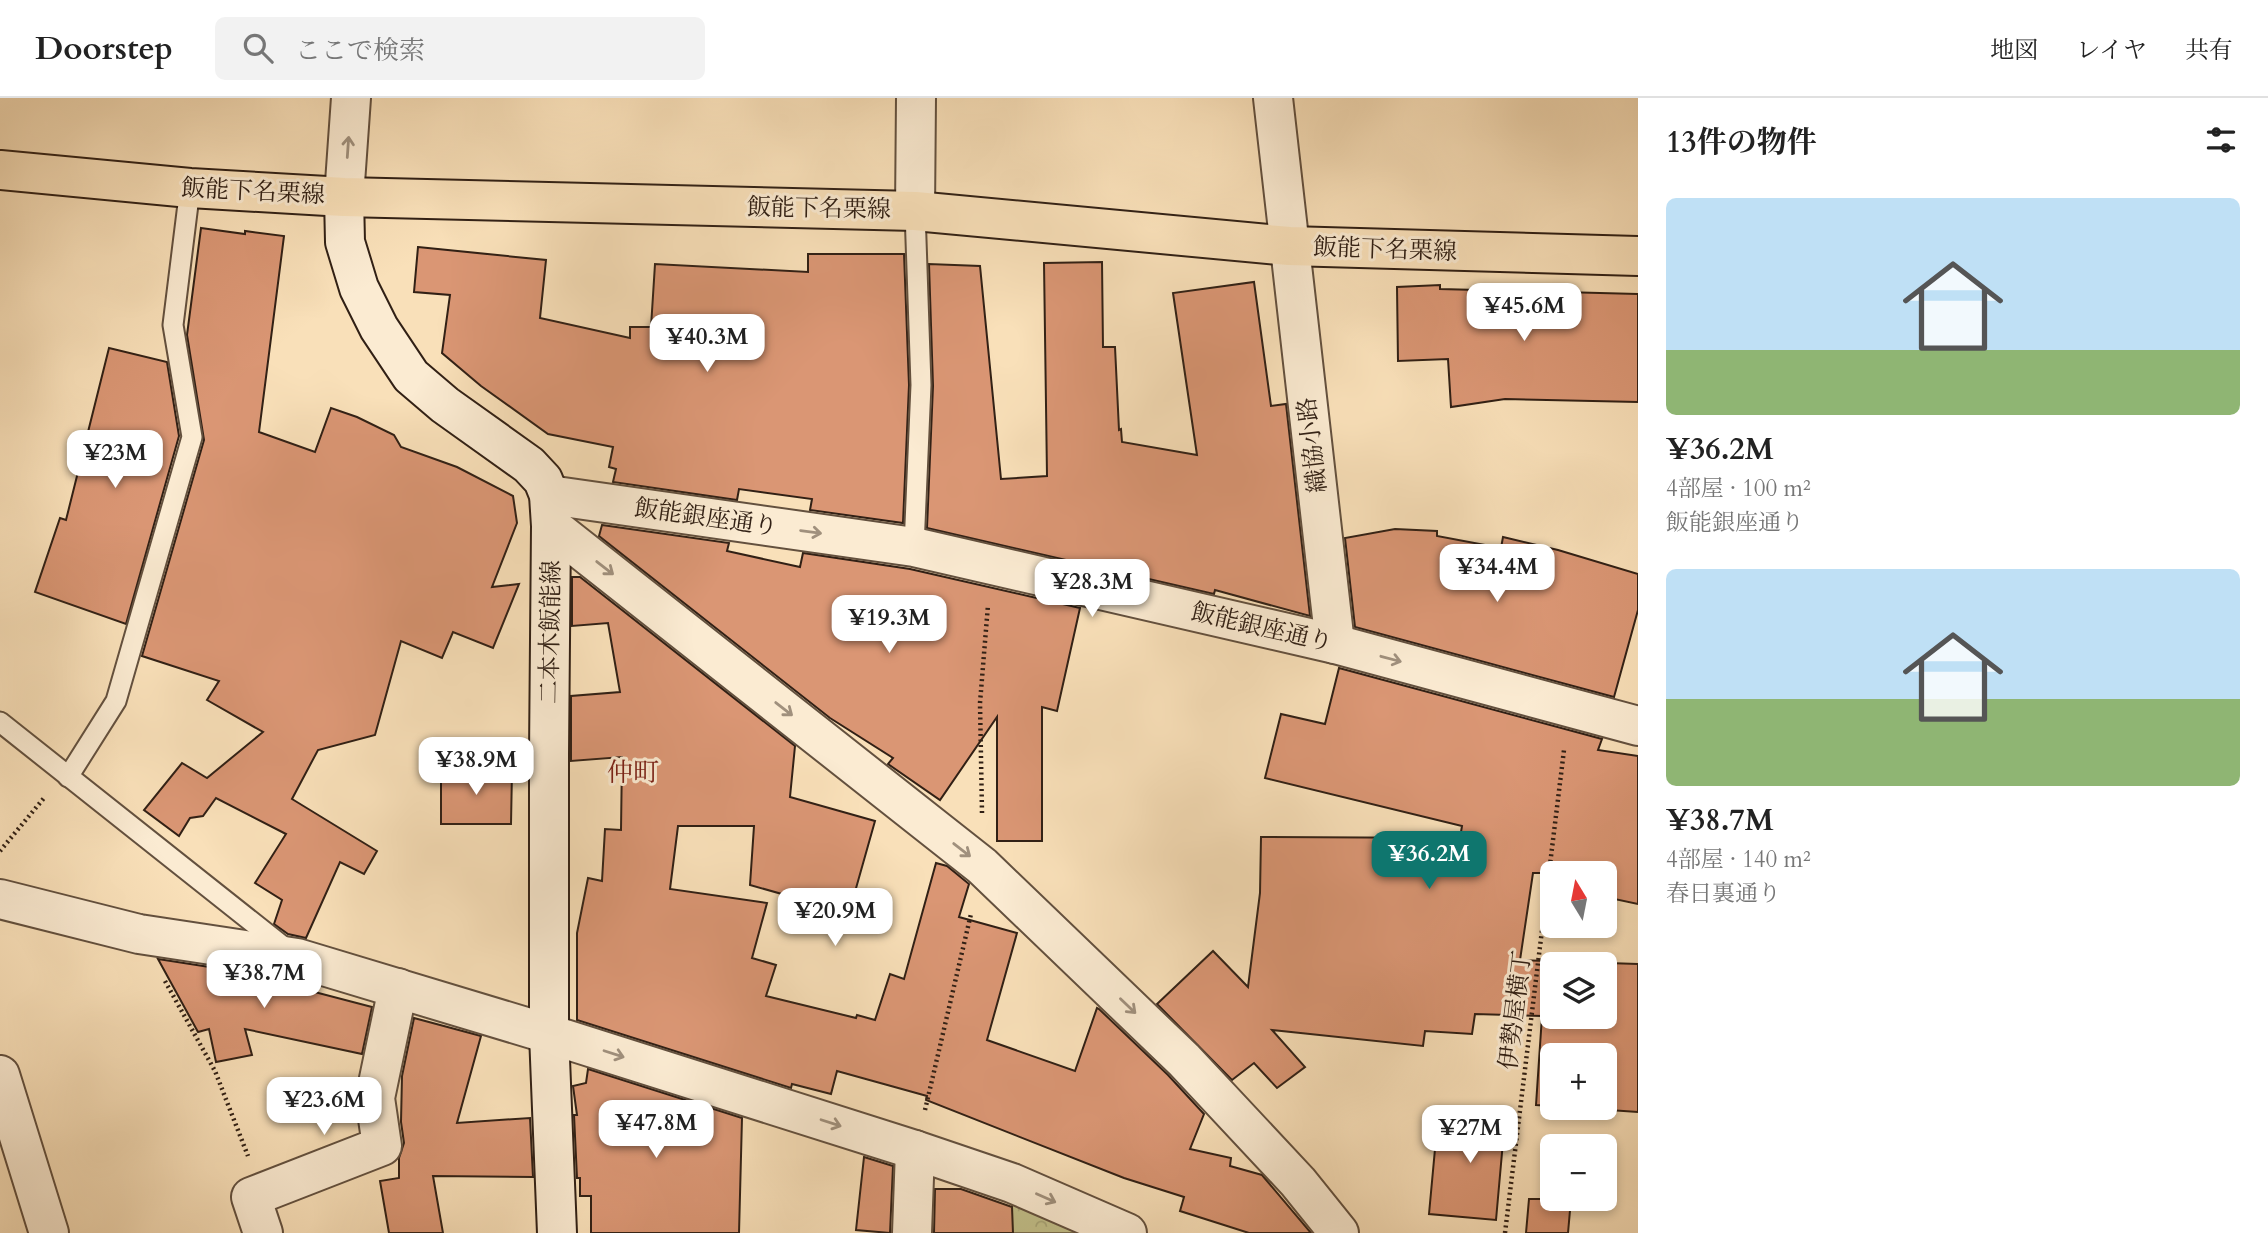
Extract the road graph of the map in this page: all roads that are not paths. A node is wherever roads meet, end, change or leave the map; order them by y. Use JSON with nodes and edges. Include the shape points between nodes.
{"nodes":[{"id":1,"x":351,"y":98,"type":"edge"},
{"id":2,"x":916,"y":98,"type":"edge"},
{"id":3,"x":1273,"y":98,"type":"edge"},
{"id":4,"x":0,"y":170,"type":"edge"},
{"id":5,"x":190,"y":188,"type":"junction"},
{"id":6,"x":344,"y":197,"type":"junction"},
{"id":7,"x":915,"y":211,"type":"junction"},
{"id":8,"x":1289,"y":246,"type":"junction"},
{"id":9,"x":1638,"y":256,"type":"edge"},
{"id":10,"x":550,"y":511,"type":"junction"},
{"id":11,"x":914,"y":547,"type":"junction"},
{"id":12,"x":1335,"y":644,"type":"junction"},
{"id":13,"x":0,"y":722,"type":"edge"},
{"id":14,"x":1638,"y":726,"type":"edge"},
{"id":15,"x":66,"y":775,"type":"junction"},
{"id":16,"x":0,"y":900,"type":"edge"},
{"id":17,"x":297,"y":958,"type":"junction"},
{"id":18,"x":398,"y":988,"type":"junction"},
{"id":19,"x":549,"y":1034,"type":"junction"},
{"id":20,"x":3,"y":1097,"type":"edge"},
{"id":21,"x":915,"y":1150,"type":"junction"},
{"id":22,"x":49,"y":1233,"type":"edge"},
{"id":23,"x":263,"y":1233,"type":"edge"},
{"id":24,"x":557,"y":1233,"type":"edge"},
{"id":25,"x":912,"y":1233,"type":"edge"},
{"id":26,"x":1127,"y":1233,"type":"edge"},
{"id":27,"x":1339,"y":1233,"type":"edge"}],
"edges":[{"from":6,"to":1,"type":"street","one_way":true},
{"from":2,"to":7,"type":"street"},
{"from":3,"to":8,"type":"street","name":"織協小路"},
{"from":4,"to":5,"type":"main road","name":"飯能下名栗線"},
{"from":5,"to":6,"type":"main road","name":"飯能下名栗線"},
{"from":5,"to":15,"type":"lane","via":[[173,325],[192,437],[116,701]]},
{"from":6,"to":7,"type":"main road","name":"飯能下名栗線"},
{"from":6,"to":10,"type":"street","via":[[345,242],[359,288],[379,328],[411,376],[529,465],[543,480]]},
{"from":7,"to":8,"type":"main road","name":"飯能下名栗線"},
{"from":7,"to":11,"type":"lane","via":[[921,385]]},
{"from":8,"to":9,"type":"main road","name":"飯能下名栗線"},
{"from":8,"to":12,"type":"street","name":"織協小路"},
{"from":10,"to":11,"type":"street","name":"飯能銀座通り","one_way":true},
{"from":10,"to":19,"type":"street","name":"二本木飯能線"},
{"from":10,"to":27,"type":"street","one_way":true,"via":[[982,866],[1184,1060]]},
{"from":11,"to":12,"type":"street","name":"飯能銀座通り"},
{"from":12,"to":14,"type":"street","name":"飯能銀座通り","one_way":true},
{"from":13,"to":15,"type":"lane"},
{"from":15,"to":17,"type":"lane"},
{"from":16,"to":17,"type":"street","via":[[139,934]]},
{"from":17,"to":18,"type":"street"},
{"from":18,"to":19,"type":"street"},
{"from":18,"to":23,"type":"street","via":[[375,1098],[383,1146],[251,1197]]},
{"from":19,"to":21,"type":"street","one_way":true},
{"from":19,"to":24,"type":"street","name":"二本木飯能線"},
{"from":20,"to":22,"type":"street"},
{"from":21,"to":25,"type":"street"},
{"from":21,"to":26,"type":"street","one_way":true,"via":[[1012,1183]]}]}
